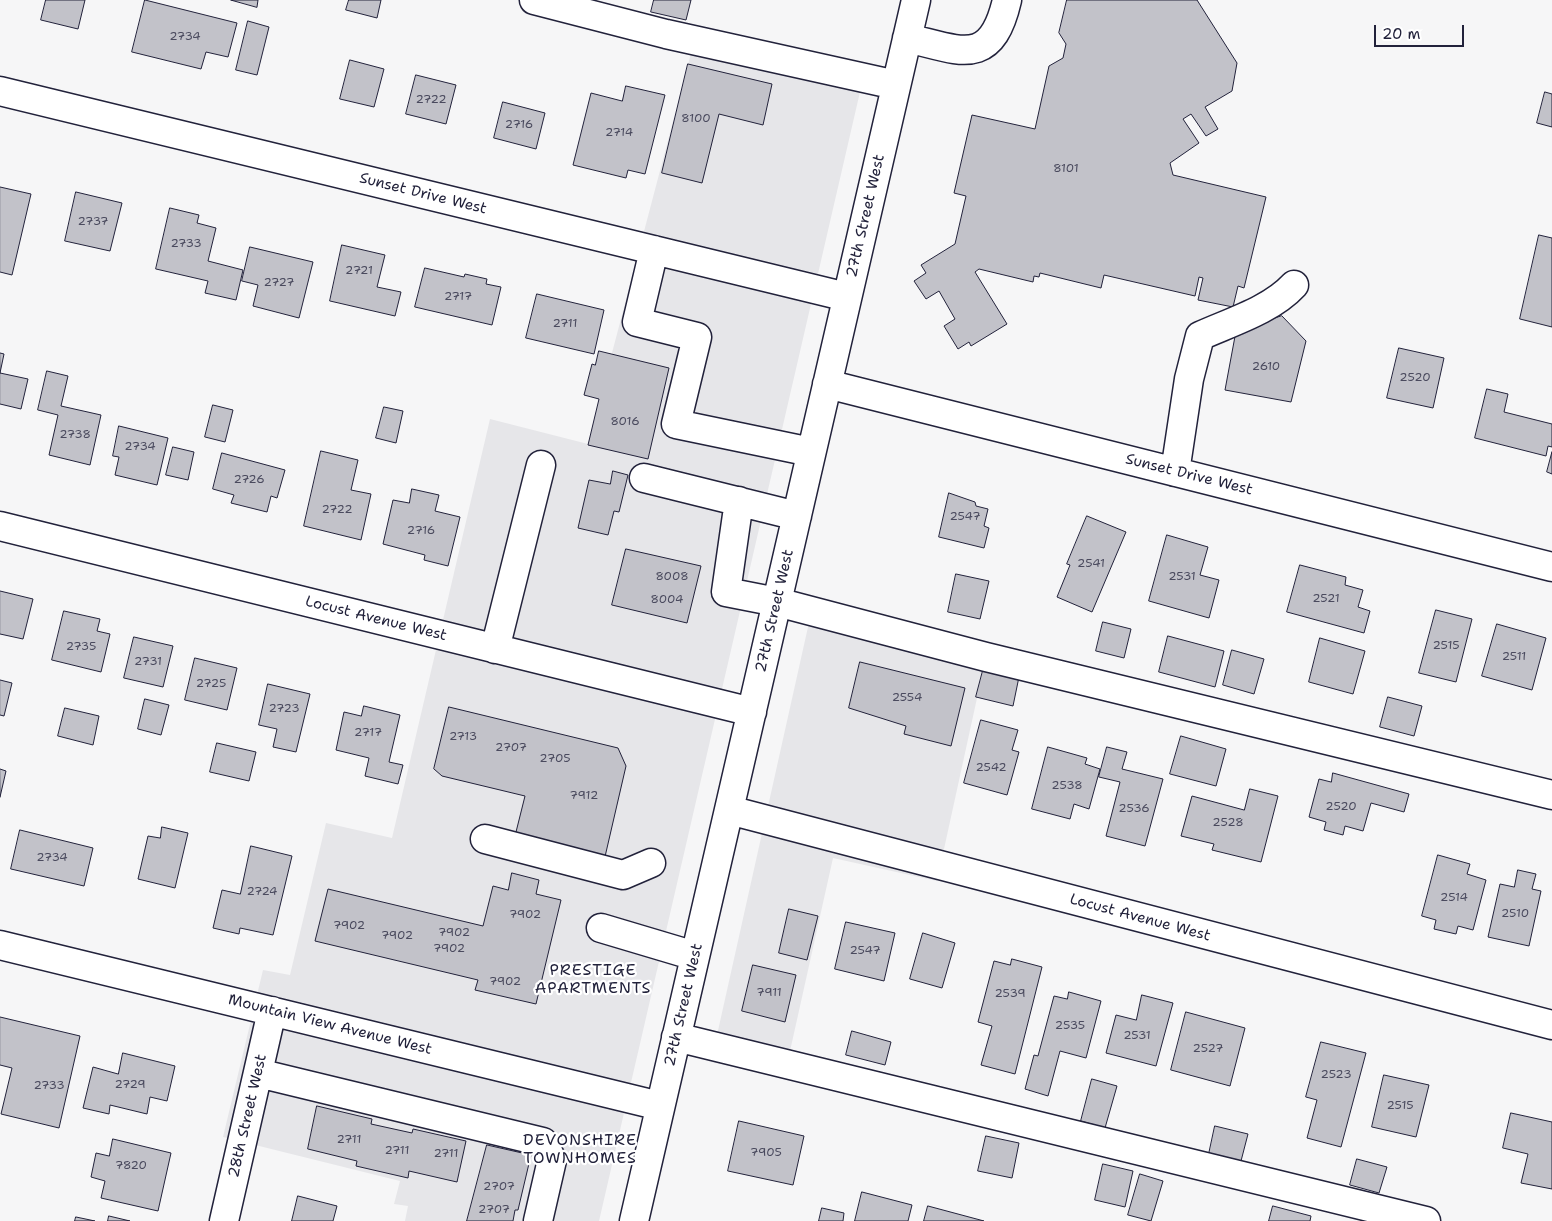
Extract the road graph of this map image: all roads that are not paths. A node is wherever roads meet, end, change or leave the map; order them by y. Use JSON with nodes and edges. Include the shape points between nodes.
{"nodes":[{"id":1,"x":534,"y":0,"type":"edge"},
{"id":2,"x":916,"y":0,"type":"edge"},
{"id":3,"x":1008,"y":0,"type":"edge"},
{"id":4,"x":907,"y":38,"type":"junction"},
{"id":5,"x":896,"y":85,"type":"junction"},
{"id":6,"x":0,"y":91,"type":"edge"},
{"id":7,"x":654,"y":250,"type":"junction"},
{"id":8,"x":1294,"y":285,"type":"dead end"},
{"id":9,"x":847,"y":297,"type":"junction"},
{"id":10,"x":827,"y":384,"type":"junction"},
{"id":11,"x":811,"y":452,"type":"junction"},
{"id":12,"x":541,"y":465,"type":"dead end"},
{"id":13,"x":1175,"y":472,"type":"junction"},
{"id":14,"x":644,"y":478,"type":"dead end"},
{"id":15,"x":739,"y":501,"type":"junction"},
{"id":16,"x":797,"y":516,"type":"junction"},
{"id":17,"x":0,"y":526,"type":"edge"},
{"id":18,"x":1552,"y":567,"type":"edge"},
{"id":19,"x":777,"y":602,"type":"junction"},
{"id":20,"x":495,"y":648,"type":"junction"},
{"id":21,"x":752,"y":712,"type":"junction"},
{"id":22,"x":1552,"y":794,"type":"edge"},
{"id":23,"x":729,"y":810,"type":"junction"},
{"id":24,"x":485,"y":839,"type":"dead end"},
{"id":25,"x":651,"y":863,"type":"dead end"},
{"id":26,"x":601,"y":928,"type":"dead end"},
{"id":27,"x":0,"y":945,"type":"edge"},
{"id":28,"x":695,"y":956,"type":"junction"},
{"id":29,"x":272,"y":1011,"type":"junction"},
{"id":30,"x":1552,"y":1025,"type":"edge"},
{"id":31,"x":676,"y":1037,"type":"junction"},
{"id":32,"x":258,"y":1073,"type":"junction"},
{"id":33,"x":660,"y":1106,"type":"junction"},
{"id":34,"x":224,"y":1221,"type":"edge"},
{"id":35,"x":538,"y":1221,"type":"edge"},
{"id":36,"x":634,"y":1221,"type":"edge"},
{"id":37,"x":1426,"y":1221,"type":"edge"}],
"edges":[{"from":1,"to":5,"type":"street","via":[[666,34]]},
{"from":2,"to":4,"type":"street","name":"27th Street West"},
{"from":3,"to":4,"type":"street","via":[[994,35],[982,48],[967,51]]},
{"from":4,"to":5,"type":"street","name":"27th Street West"},
{"from":5,"to":9,"type":"street","name":"27th Street West"},
{"from":6,"to":7,"type":"street","name":"Sunset Drive West"},
{"from":7,"to":9,"type":"street","name":"Sunset Drive West"},
{"from":7,"to":11,"type":"street","via":[[637,322],[697,337],[676,424]]},
{"from":8,"to":13,"type":"street","via":[[1267,305],[1200,336],[1189,379]]},
{"from":9,"to":10,"type":"street","name":"27th Street West"},
{"from":10,"to":11,"type":"street","name":"27th Street West"},
{"from":10,"to":13,"type":"street","name":"Sunset Drive West"},
{"from":11,"to":16,"type":"street","name":"27th Street West"},
{"from":12,"to":20,"type":"street"},
{"from":13,"to":18,"type":"street","name":"Sunset Drive West"},
{"from":14,"to":15,"type":"street"},
{"from":15,"to":16,"type":"street"},
{"from":15,"to":19,"type":"street","via":[[726,592]]},
{"from":16,"to":19,"type":"street","name":"27th Street West"},
{"from":17,"to":20,"type":"street","name":"Locust Avenue West"},
{"from":19,"to":21,"type":"street","name":"27th Street West"},
{"from":19,"to":22,"type":"street","via":[[986,658]]},
{"from":20,"to":21,"type":"street","name":"Locust Avenue West"},
{"from":21,"to":23,"type":"street","name":"27th Street West"},
{"from":23,"to":28,"type":"street","name":"27th Street West"},
{"from":23,"to":30,"type":"street","name":"Locust Avenue West"},
{"from":24,"to":25,"type":"street","via":[[622,875]]},
{"from":26,"to":28,"type":"street"},
{"from":27,"to":29,"type":"street","name":"Mountain View Avenue West"},
{"from":28,"to":31,"type":"street","name":"27th Street West"},
{"from":29,"to":32,"type":"street","name":"28th Street West"},
{"from":29,"to":33,"type":"street","name":"Mountain View Avenue West"},
{"from":31,"to":33,"type":"street","name":"27th Street West"},
{"from":31,"to":37,"type":"street"},
{"from":32,"to":34,"type":"street","name":"28th Street West"},
{"from":32,"to":35,"type":"street","via":[[543,1142],[552,1160]]},
{"from":33,"to":36,"type":"street","name":"27th Street West"}]}
